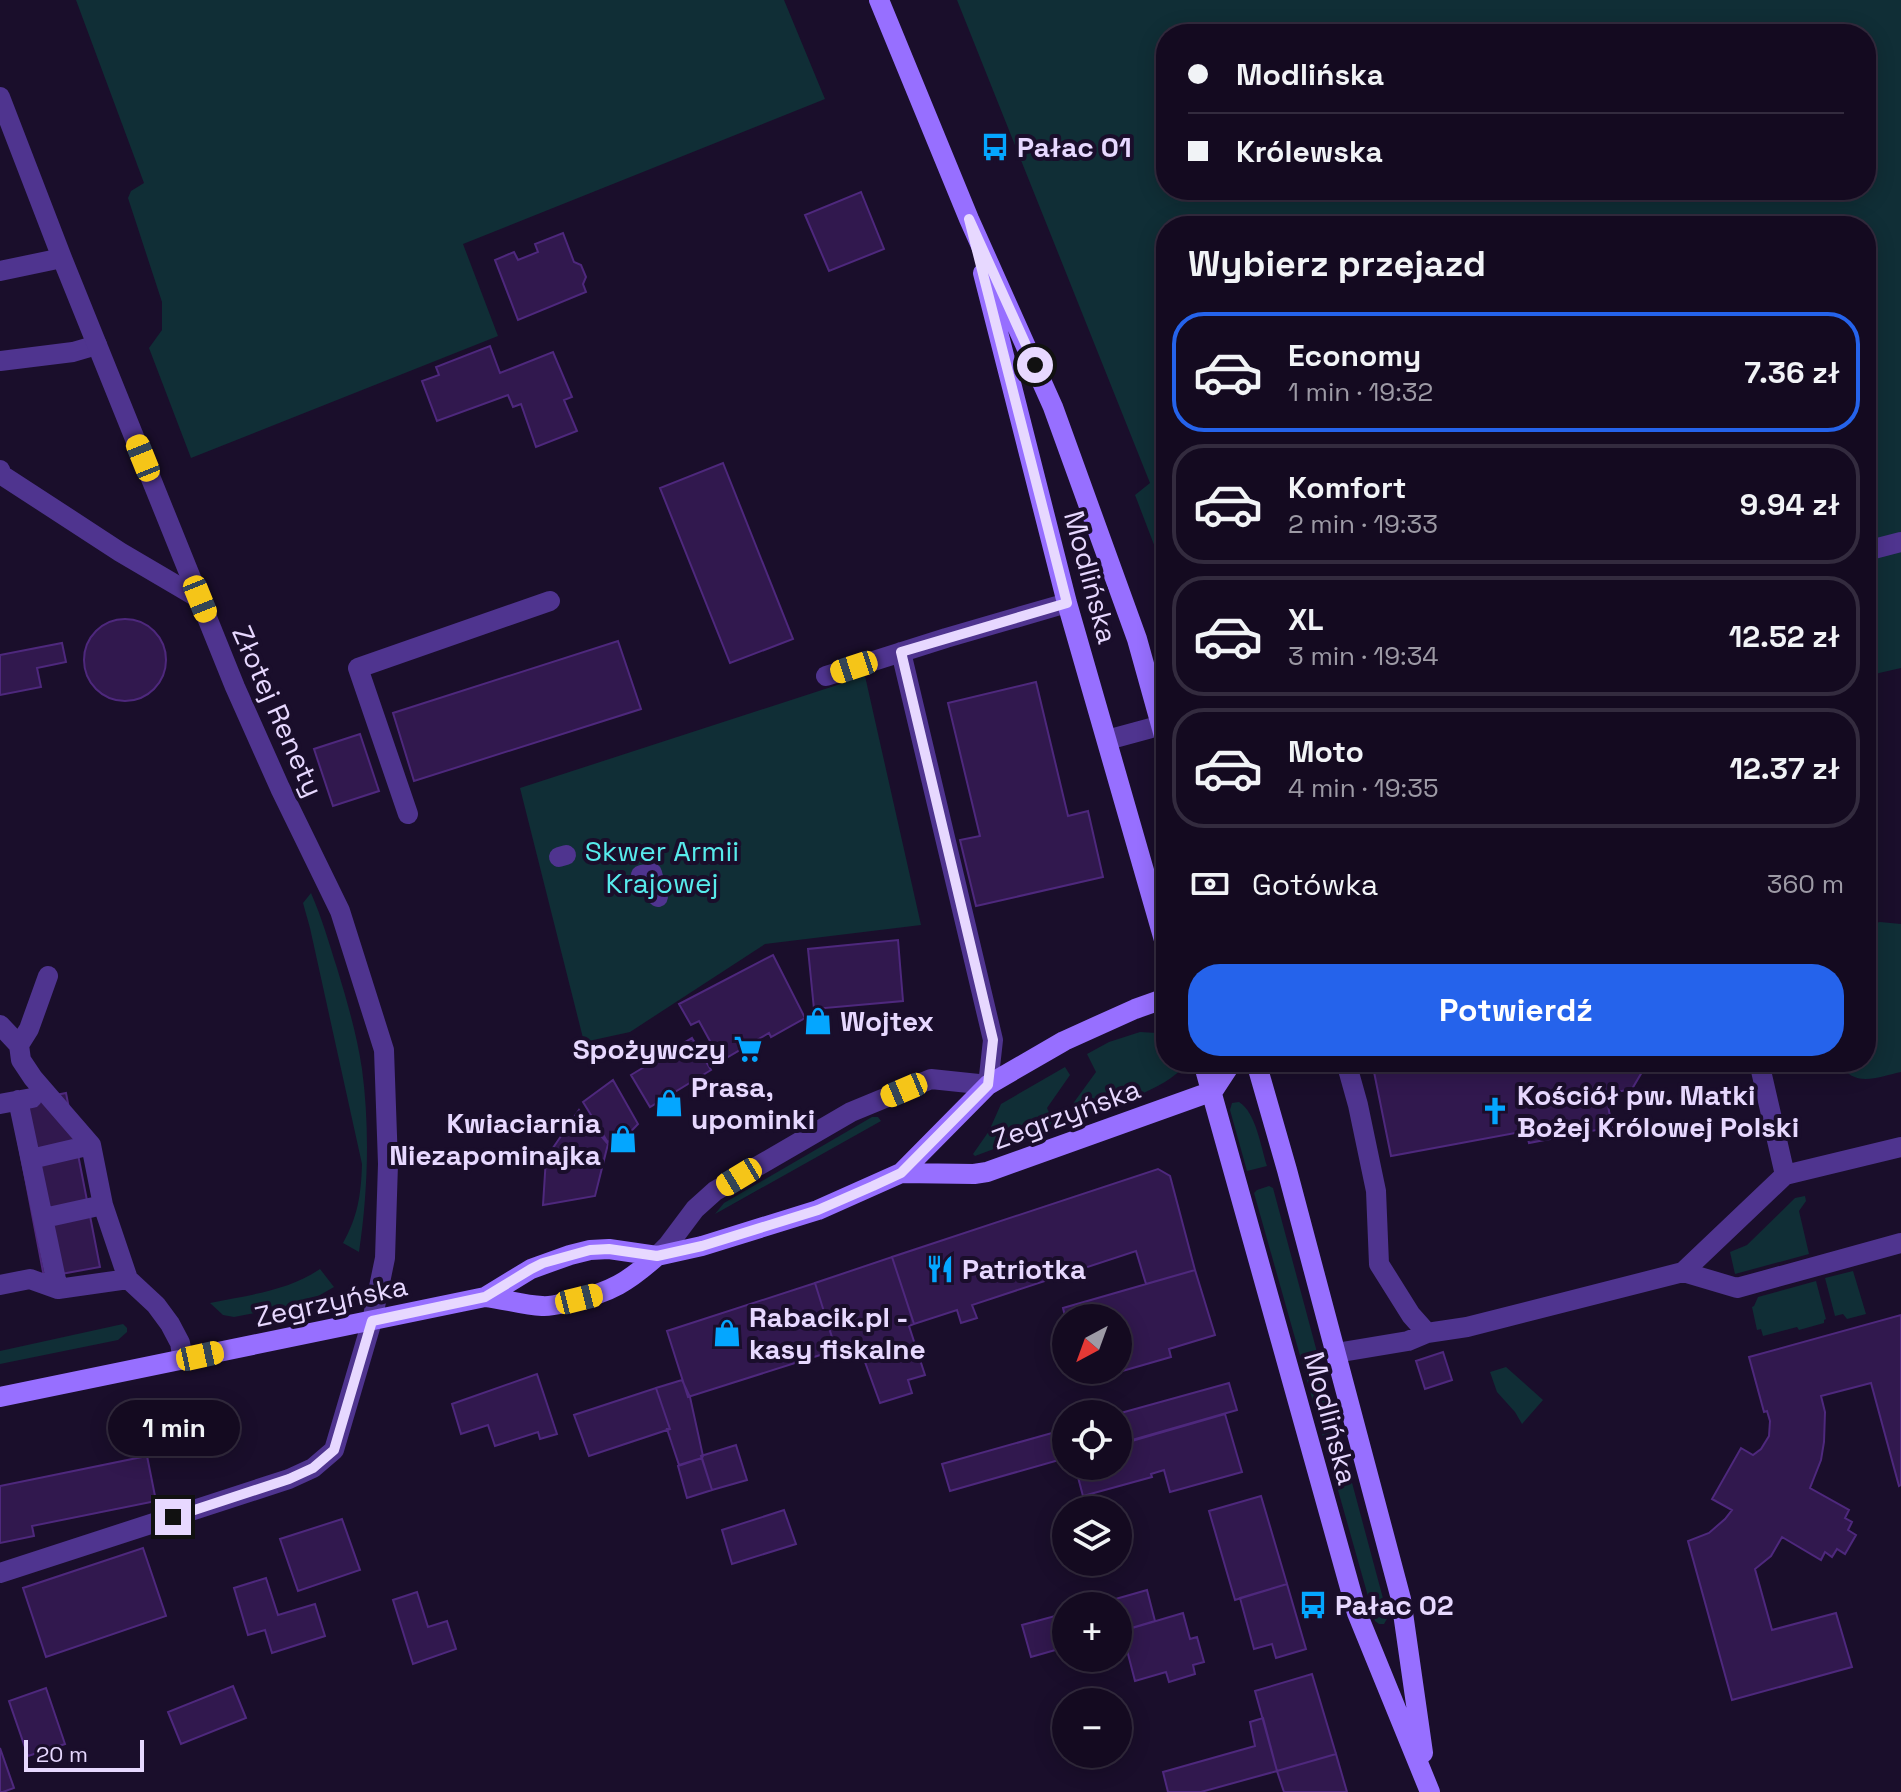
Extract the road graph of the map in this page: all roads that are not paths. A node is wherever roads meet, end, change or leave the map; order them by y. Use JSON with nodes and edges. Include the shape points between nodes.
{"nodes":[{"id":1,"x":879,"y":0,"type":"edge"},
{"id":2,"x":0,"y":97,"type":"edge"},
{"id":3,"x":969,"y":219,"type":"junction"},
{"id":4,"x":62,"y":258,"type":"junction"},
{"id":5,"x":0,"y":271,"type":"edge"},
{"id":6,"x":97,"y":345,"type":"junction"},
{"id":7,"x":0,"y":361,"type":"edge"},
{"id":8,"x":1,"y":474,"type":"edge"},
{"id":9,"x":1901,"y":542,"type":"edge"},
{"id":10,"x":1876,"y":548,"type":"edge"},
{"id":11,"x":200,"y":599,"type":"junction"},
{"id":12,"x":550,"y":601,"type":"dead end"},
{"id":13,"x":1067,"y":603,"type":"junction"},
{"id":14,"x":901,"y":652,"type":"junction"},
{"id":15,"x":826,"y":676,"type":"dead end"},
{"id":16,"x":1156,"y":704,"type":"edge"},
{"id":17,"x":1156,"y":732,"type":"edge"},
{"id":18,"x":1107,"y":740,"type":"junction"},
{"id":19,"x":408,"y":814,"type":"dead end"},
{"id":20,"x":641,"y":875,"type":"dead end"},
{"id":21,"x":658,"y":897,"type":"dead end"},
{"id":22,"x":1156,"y":912,"type":"edge"},
{"id":23,"x":48,"y":976,"type":"dead end"},
{"id":24,"x":1156,"y":1002,"type":"edge"},
{"id":25,"x":0,"y":1025,"type":"edge"},
{"id":26,"x":19,"y":1045,"type":"junction"},
{"id":27,"x":1206,"y":1072,"type":"edge"},
{"id":28,"x":1225,"y":1072,"type":"edge"},
{"id":29,"x":1259,"y":1072,"type":"edge"},
{"id":30,"x":1349,"y":1072,"type":"edge"},
{"id":31,"x":1761,"y":1072,"type":"edge"},
{"id":32,"x":988,"y":1085,"type":"junction"},
{"id":33,"x":1213,"y":1091,"type":"junction"},
{"id":34,"x":48,"y":1095,"type":"junction"},
{"id":35,"x":9,"y":1102,"type":"edge"},
{"id":36,"x":91,"y":1145,"type":"junction"},
{"id":37,"x":1901,"y":1147,"type":"edge"},
{"id":38,"x":31,"y":1159,"type":"junction"},
{"id":39,"x":901,"y":1173,"type":"junction"},
{"id":40,"x":1785,"y":1175,"type":"junction"},
{"id":41,"x":103,"y":1205,"type":"junction"},
{"id":42,"x":44,"y":1218,"type":"junction"},
{"id":43,"x":1901,"y":1243,"type":"edge"},
{"id":44,"x":657,"y":1256,"type":"junction"},
{"id":45,"x":1683,"y":1272,"type":"junction"},
{"id":46,"x":128,"y":1279,"type":"junction"},
{"id":47,"x":0,"y":1285,"type":"edge"},
{"id":48,"x":58,"y":1289,"type":"junction"},
{"id":49,"x":485,"y":1297,"type":"junction"},
{"id":50,"x":372,"y":1321,"type":"junction"},
{"id":51,"x":1427,"y":1333,"type":"junction"},
{"id":52,"x":1336,"y":1353,"type":"junction"},
{"id":53,"x":183,"y":1360,"type":"junction"},
{"id":54,"x":0,"y":1397,"type":"edge"},
{"id":55,"x":0,"y":1573,"type":"edge"},
{"id":56,"x":1428,"y":1786,"type":"edge"}],
"edges":[{"from":1,"to":3,"type":"main road","name":"Modlińska"},
{"from":2,"to":4,"type":"street","name":"Złotej Renety"},
{"from":3,"to":13,"type":"main road","name":"Modlińska"},
{"from":3,"to":16,"type":"main road","name":"Modlińska","via":[[1053,407]]},
{"from":4,"to":5,"type":"street"},
{"from":4,"to":6,"type":"street","name":"Złotej Renety"},
{"from":6,"to":7,"type":"street"},
{"from":6,"to":11,"type":"street","name":"Złotej Renety"},
{"from":8,"to":11,"type":"street"},
{"from":9,"to":10,"type":"street"},
{"from":11,"to":50,"type":"street","name":"Złotej Renety","via":[[280,788],[340,911],[384,1050],[385,1258]]},
{"from":12,"to":19,"type":"street","via":[[358,668]]},
{"from":13,"to":14,"type":"street"},
{"from":13,"to":18,"type":"main road","name":"Modlińska"},
{"from":14,"to":15,"type":"street"},
{"from":14,"to":32,"type":"street","via":[[993,1040]]},
{"from":17,"to":18,"type":"street"},
{"from":18,"to":22,"type":"main road","name":"Modlińska"},
{"from":20,"to":21,"type":"street","via":[[652,873]]},
{"from":23,"to":26,"type":"street"},
{"from":24,"to":32,"type":"main road","name":"Zegrzyńska","via":[[1100,1023]]},
{"from":25,"to":26,"type":"street"},
{"from":26,"to":34,"type":"street","via":[[21,1060]]},
{"from":27,"to":33,"type":"main road","name":"Modlińska"},
{"from":28,"to":33,"type":"main road"},
{"from":29,"to":52,"type":"main road","name":"Modlińska"},
{"from":30,"to":51,"type":"street","via":[[1376,1191],[1379,1264]]},
{"from":31,"to":40,"type":"street"},
{"from":32,"to":39,"type":"main road","name":"Zegrzyńska"},
{"from":32,"to":44,"type":"street","via":[[931,1079],[851,1112],[715,1191]]},
{"from":33,"to":39,"type":"main road","name":"Zegrzyńska","via":[[987,1172]]},
{"from":33,"to":56,"type":"main road","name":"Modlińska","via":[[1357,1613]]},
{"from":34,"to":35,"type":"street"},
{"from":34,"to":36,"type":"street"},
{"from":35,"to":38,"type":"street"},
{"from":36,"to":38,"type":"street"},
{"from":36,"to":41,"type":"street"},
{"from":37,"to":40,"type":"street"},
{"from":38,"to":42,"type":"street"},
{"from":39,"to":44,"type":"main road","name":"Zegrzyńska","via":[[818,1210]]},
{"from":40,"to":45,"type":"street"},
{"from":41,"to":42,"type":"street"},
{"from":41,"to":46,"type":"street"},
{"from":42,"to":48,"type":"street"},
{"from":43,"to":45,"type":"street","via":[[1737,1288]]},
{"from":44,"to":49,"type":"main road","name":"Zegrzyńska","via":[[590,1250],[543,1263]]},
{"from":44,"to":49,"type":"main road","name":"Zegrzyńska","via":[[606,1292],[568,1302],[542,1306]]},
{"from":45,"to":51,"type":"street"},
{"from":46,"to":48,"type":"street"},
{"from":46,"to":53,"type":"street","via":[[170,1324]]},
{"from":47,"to":48,"type":"street","via":[[30,1279]]},
{"from":49,"to":50,"type":"main road","name":"Zegrzyńska"},
{"from":50,"to":53,"type":"main road","name":"Zegrzyńska"},
{"from":50,"to":55,"type":"street","name":"Złotej Renety","via":[[334,1450],[313,1468]]},
{"from":51,"to":52,"type":"street"},
{"from":52,"to":56,"type":"main road","name":"Modlińska","via":[[1401,1599]]},
{"from":53,"to":54,"type":"main road","name":"Zegrzyńska"}]}
